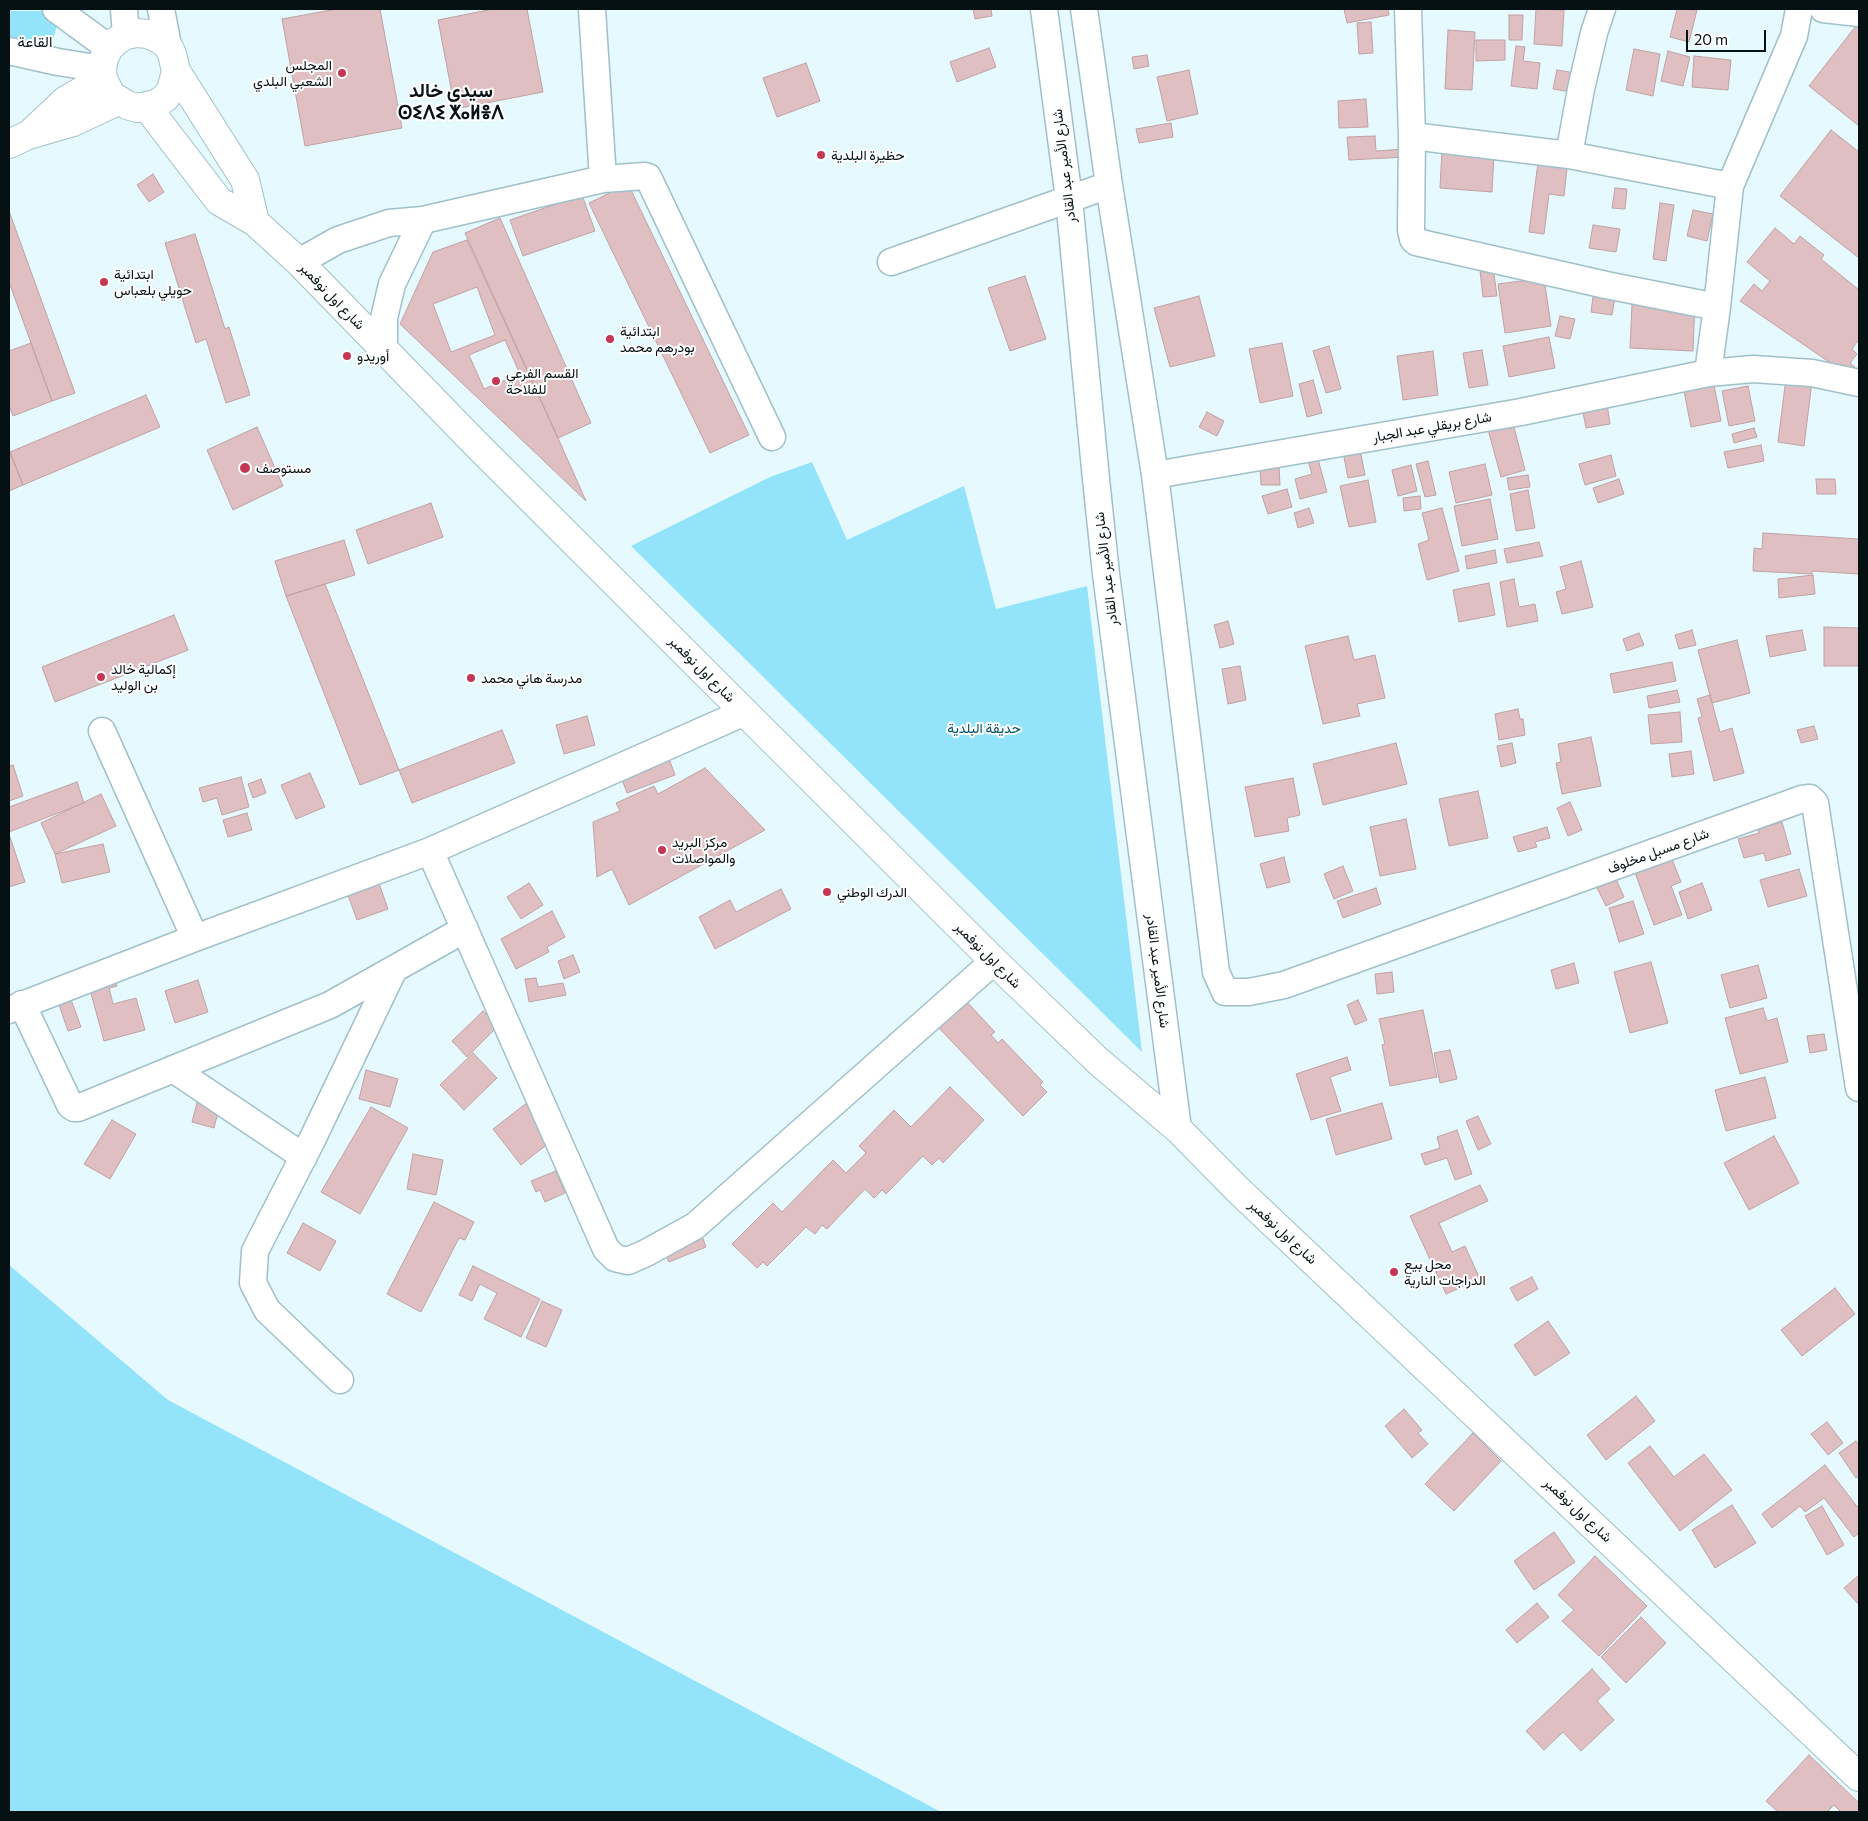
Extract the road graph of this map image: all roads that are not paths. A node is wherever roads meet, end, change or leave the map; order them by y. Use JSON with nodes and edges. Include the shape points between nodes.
{"nodes":[{"id":1,"x":56,"y":9,"type":"edge"},
{"id":2,"x":161,"y":9,"type":"edge"},
{"id":3,"x":592,"y":9,"type":"edge"},
{"id":4,"x":1044,"y":9,"type":"edge"},
{"id":5,"x":1084,"y":9,"type":"edge"},
{"id":6,"x":1408,"y":9,"type":"edge"},
{"id":7,"x":1602,"y":9,"type":"edge"},
{"id":8,"x":1799,"y":9,"type":"edge"},
{"id":9,"x":1823,"y":9,"type":"edge"},
{"id":10,"x":1859,"y":12,"type":"edge"},
{"id":11,"x":9,"y":50,"type":"edge"},
{"id":12,"x":114,"y":57,"type":"edge"},
{"id":13,"x":172,"y":58,"type":"junction"},
{"id":14,"x":147,"y":107,"type":"junction"},
{"id":15,"x":1412,"y":136,"type":"junction"},
{"id":16,"x":18,"y":139,"type":"edge"},
{"id":17,"x":1569,"y":155,"type":"junction"},
{"id":18,"x":603,"y":179,"type":"junction"},
{"id":19,"x":1109,"y":185,"type":"junction"},
{"id":20,"x":1730,"y":186,"type":"junction"},
{"id":21,"x":1069,"y":199,"type":"junction"},
{"id":22,"x":423,"y":220,"type":"junction"},
{"id":23,"x":255,"y":222,"type":"junction"},
{"id":24,"x":299,"y":262,"type":"junction"},
{"id":25,"x":891,"y":262,"type":"dead end"},
{"id":26,"x":1717,"y":307,"type":"junction"},
{"id":27,"x":384,"y":350,"type":"junction"},
{"id":28,"x":1708,"y":373,"type":"junction"},
{"id":29,"x":1859,"y":383,"type":"edge"},
{"id":30,"x":772,"y":437,"type":"dead end"},
{"id":31,"x":1155,"y":475,"type":"junction"},
{"id":32,"x":745,"y":712,"type":"junction"},
{"id":33,"x":102,"y":731,"type":"dead end"},
{"id":34,"x":430,"y":850,"type":"junction"},
{"id":35,"x":465,"y":929,"type":"junction"},
{"id":36,"x":196,"y":938,"type":"junction"},
{"id":37,"x":994,"y":961,"type":"junction"},
{"id":38,"x":394,"y":969,"type":"junction"},
{"id":39,"x":16,"y":1007,"type":"edge"},
{"id":40,"x":173,"y":1069,"type":"junction"},
{"id":41,"x":1859,"y":1088,"type":"edge"},
{"id":42,"x":1178,"y":1129,"type":"junction"},
{"id":43,"x":304,"y":1156,"type":"junction"},
{"id":44,"x":340,"y":1380,"type":"dead end"},
{"id":45,"x":1859,"y":1777,"type":"edge"}],
"edges":[{"from":1,"to":12,"type":"street"},
{"from":2,"to":13,"type":"street"},
{"from":3,"to":18,"type":"street"},
{"from":4,"to":21,"type":"street","name":"شارع الأمير عبد القادر"},
{"from":5,"to":19,"type":"street"},
{"from":6,"to":15,"type":"street"},
{"from":7,"to":17,"type":"street","via":[[1583,80]]},
{"from":8,"to":20,"type":"street","via":[[1794,36]]},
{"from":9,"to":10,"type":"street"},
{"from":11,"to":12,"type":"street","via":[[58,62]]},
{"from":12,"to":13,"type":"main road","via":[[137,33],[159,39]]},
{"from":12,"to":14,"type":"main road","via":[[137,108]]},
{"from":12,"to":16,"type":"main road","via":[[73,122]]},
{"from":13,"to":14,"type":"main road","via":[[175,81],[168,94]]},
{"from":13,"to":23,"type":"main road","via":[[245,180]]},
{"from":14,"to":23,"type":"main road","name":"شارع اول نوفمبر","via":[[219,201]]},
{"from":15,"to":17,"type":"street"},
{"from":15,"to":26,"type":"street","via":[[1411,230],[1416,242],[1606,286]]},
{"from":17,"to":20,"type":"street"},
{"from":18,"to":22,"type":"street"},
{"from":18,"to":30,"type":"street","via":[[648,177]]},
{"from":19,"to":21,"type":"street"},
{"from":19,"to":31,"type":"street"},
{"from":20,"to":26,"type":"street"},
{"from":21,"to":25,"type":"street"},
{"from":21,"to":42,"type":"street","name":"شارع الأمير عبد القادر","via":[[1103,546]]},
{"from":22,"to":24,"type":"street","via":[[389,223],[338,240]]},
{"from":22,"to":27,"type":"street","via":[[392,284],[384,318]]},
{"from":23,"to":24,"type":"main road","name":"شارع اول نوفمبر"},
{"from":24,"to":27,"type":"main road","name":"شارع اول نوفمبر"},
{"from":26,"to":28,"type":"street"},
{"from":27,"to":32,"type":"main road","name":"شارع اول نوفمبر"},
{"from":28,"to":29,"type":"street","name":"شارع بريقلي عبد الجبار","via":[[1753,369],[1812,373]]},
{"from":28,"to":31,"type":"street","name":"شارع بريقلي عبد الجبار","via":[[1521,412]]},
{"from":31,"to":41,"type":"street","name":"شارع مسبل مخلوف","via":[[1216,972],[1225,992],[1249,992],[1284,985],[1810,798],[1815,802]]},
{"from":32,"to":34,"type":"street"},
{"from":32,"to":37,"type":"main road","name":"شارع اول نوفمبر"},
{"from":33,"to":36,"type":"street"},
{"from":34,"to":35,"type":"street"},
{"from":34,"to":36,"type":"street"},
{"from":35,"to":37,"type":"street","via":[[606,1249],[615,1258],[628,1261],[695,1226]]},
{"from":35,"to":38,"type":"street"},
{"from":36,"to":39,"type":"street"},
{"from":37,"to":42,"type":"main road","name":"شارع اول نوفمبر","via":[[1098,1061]]},
{"from":38,"to":40,"type":"street","via":[[330,1005]]},
{"from":38,"to":43,"type":"street"},
{"from":39,"to":40,"type":"street","via":[[74,1108]]},
{"from":40,"to":43,"type":"street"},
{"from":42,"to":45,"type":"main road","name":"شارع اول نوفمبر","via":[[1238,1190]]},
{"from":43,"to":44,"type":"street","via":[[255,1251],[253,1283],[267,1310]]}]}
